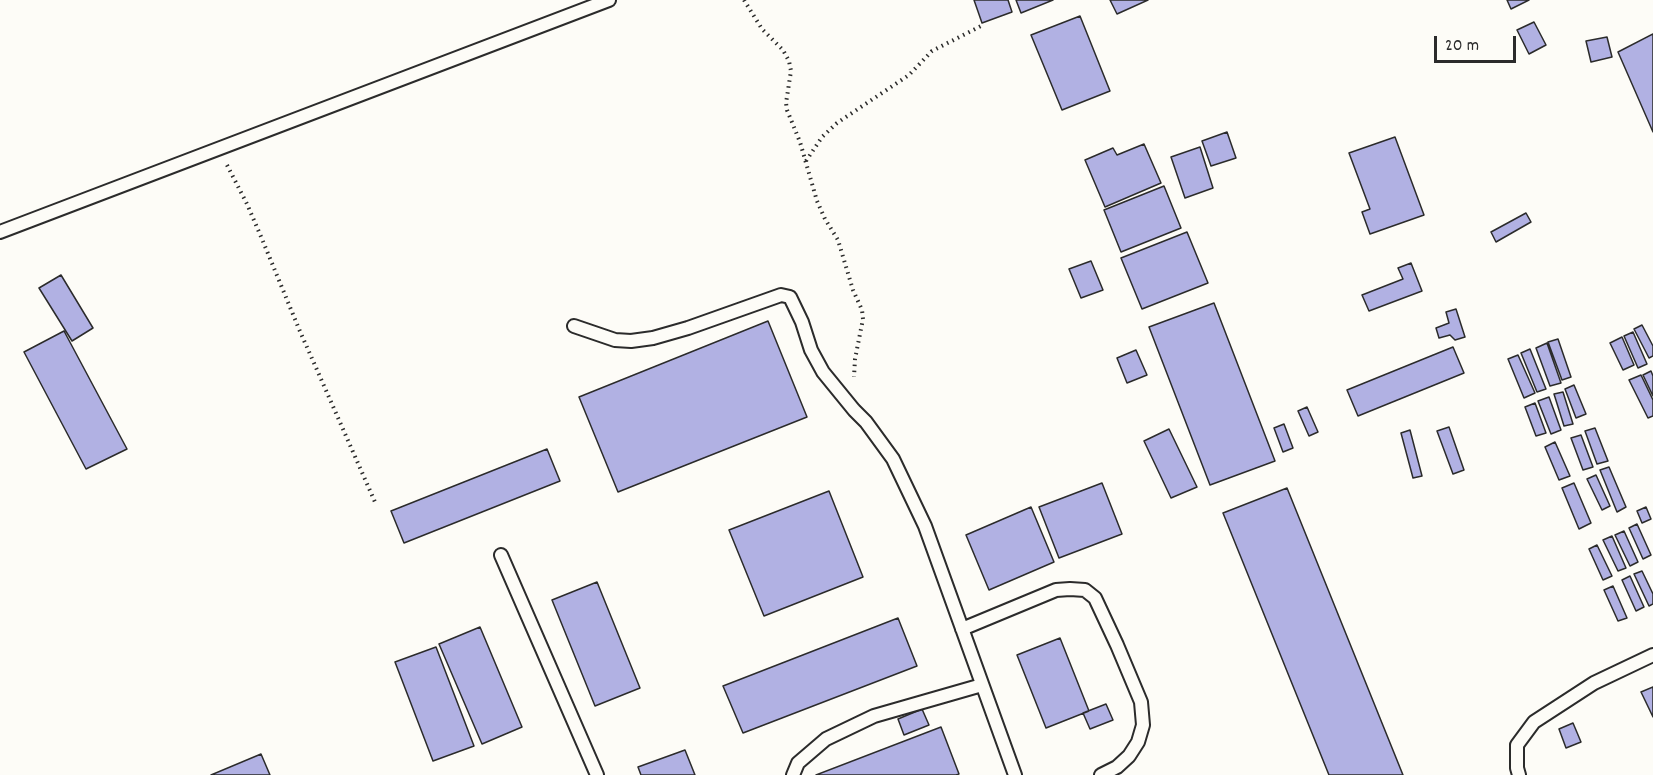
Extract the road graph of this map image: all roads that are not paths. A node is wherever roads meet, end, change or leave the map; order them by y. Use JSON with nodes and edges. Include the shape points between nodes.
{"nodes":[{"id":1,"x":609,"y":0,"type":"edge"},
{"id":2,"x":0,"y":232,"type":"edge"},
{"id":3,"x":574,"y":326,"type":"dead end"},
{"id":4,"x":501,"y":555,"type":"dead end"},
{"id":5,"x":962,"y":629,"type":"junction"},
{"id":6,"x":1653,"y":655,"type":"edge"},
{"id":7,"x":982,"y":685,"type":"junction"},
{"id":8,"x":597,"y":775,"type":"edge"},
{"id":9,"x":793,"y":775,"type":"edge"},
{"id":10,"x":1015,"y":775,"type":"edge"},
{"id":11,"x":1101,"y":775,"type":"edge"},
{"id":12,"x":1520,"y":775,"type":"edge"}],
"edges":[{"from":1,"to":2,"type":"lane"},
{"from":3,"to":5,"type":"lane","via":[[615,340],[632,341],[688,328],[782,295],[790,297],[823,372],[866,422],[897,468],[925,526]]},
{"from":4,"to":8,"type":"lane"},
{"from":5,"to":7,"type":"lane"},
{"from":5,"to":11,"type":"lane","via":[[1056,590],[1085,590],[1095,598],[1141,702],[1143,725],[1129,756]]},
{"from":6,"to":12,"type":"lane","via":[[1594,683],[1534,722],[1517,745]]},
{"from":7,"to":9,"type":"lane","via":[[874,716],[826,740],[798,763]]},
{"from":7,"to":10,"type":"lane"}]}
